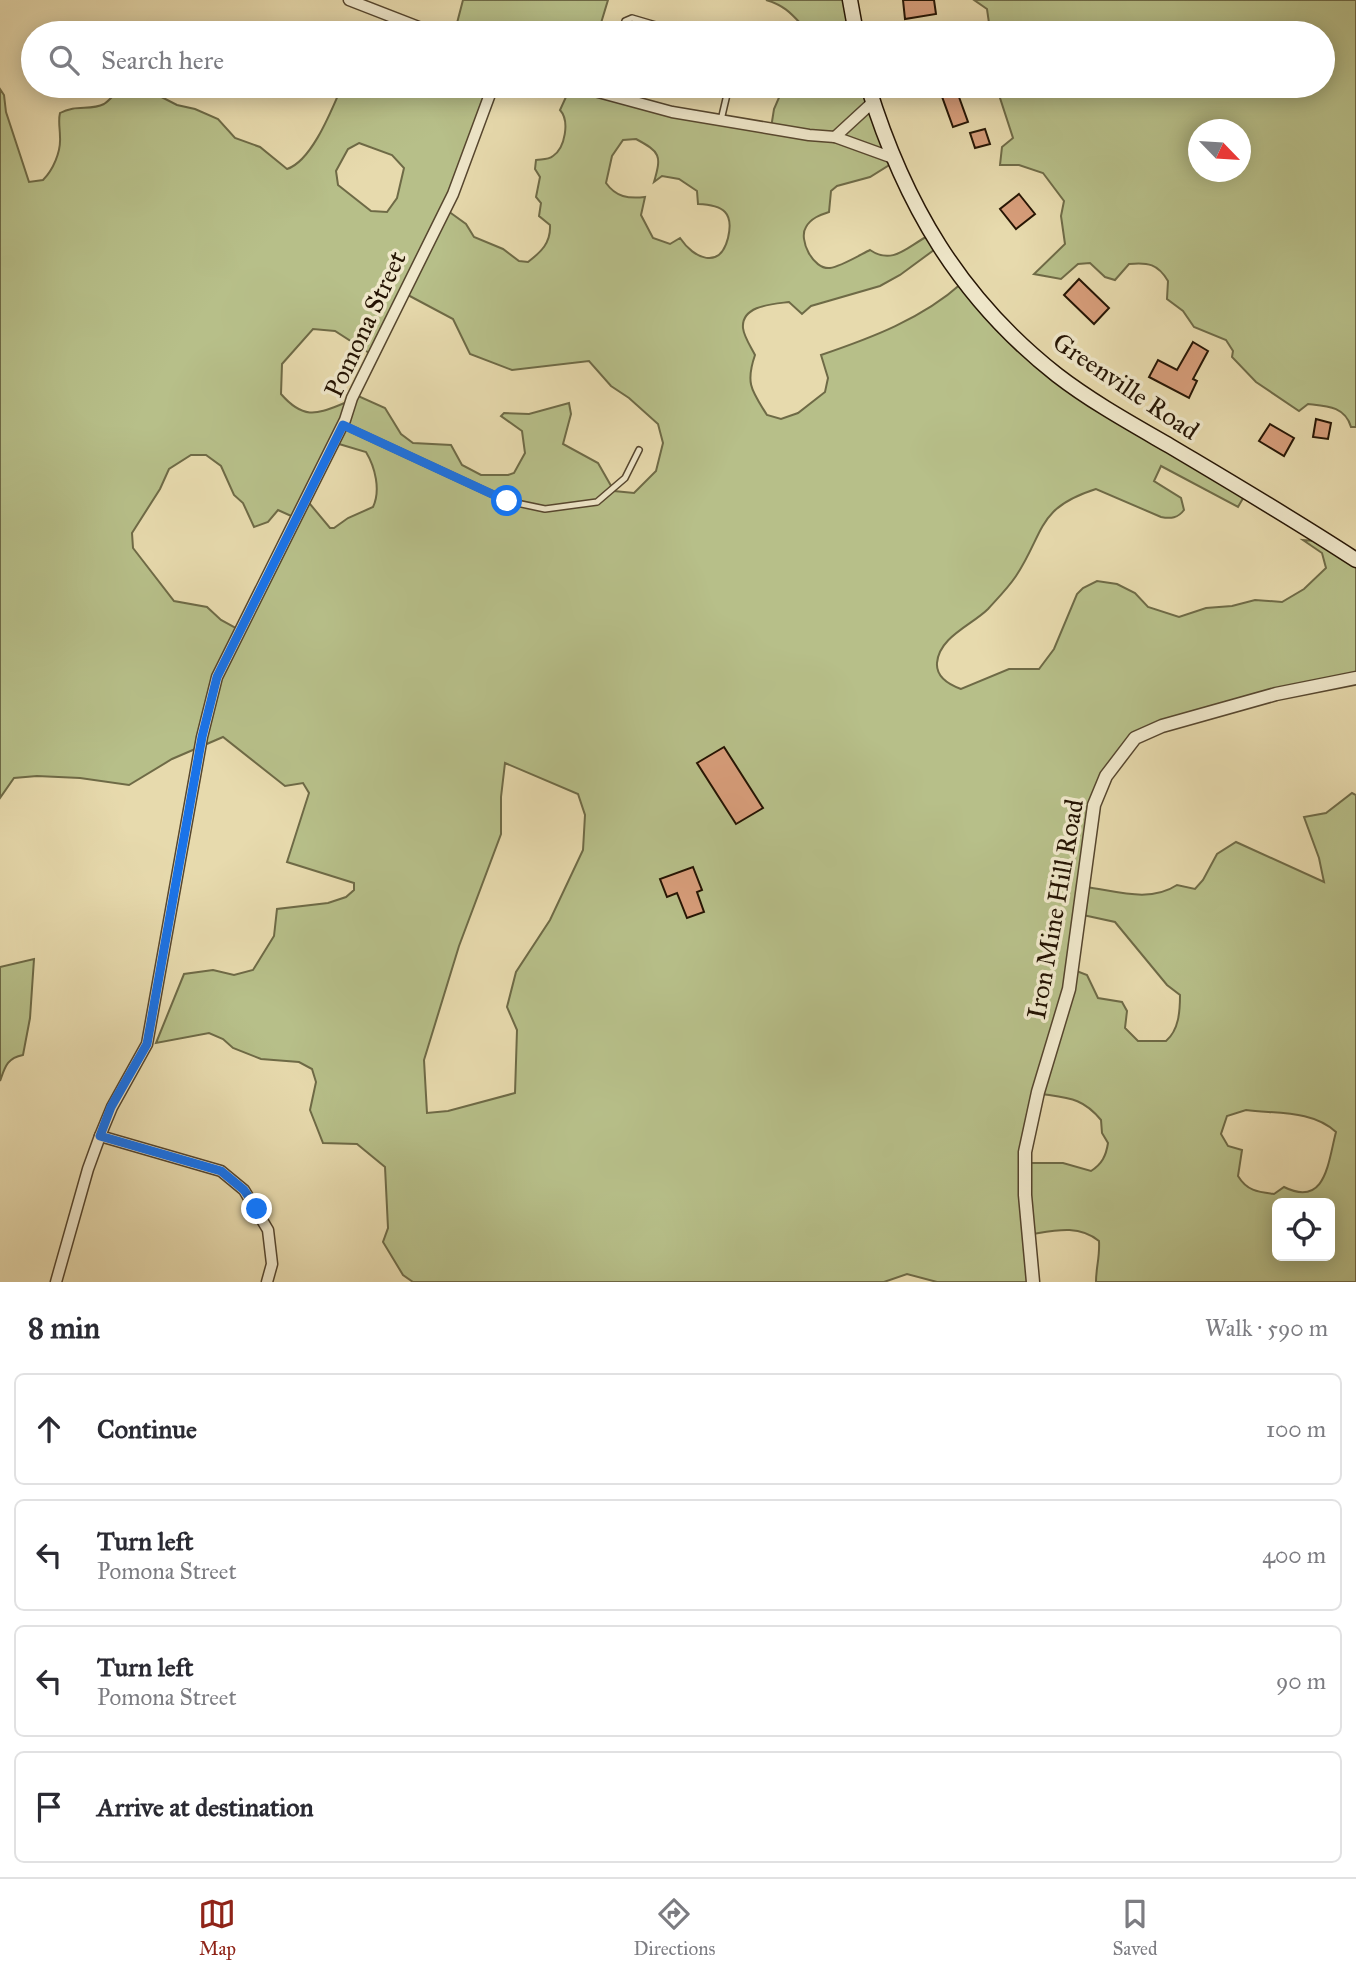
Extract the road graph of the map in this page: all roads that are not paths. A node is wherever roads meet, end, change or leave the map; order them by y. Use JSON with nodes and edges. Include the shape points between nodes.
{"nodes":[{"id":1,"x":349,"y":0,"type":"edge"},
{"id":2,"x":850,"y":0,"type":"edge"},
{"id":3,"x":403,"y":21,"type":"edge"},
{"id":4,"x":625,"y":21,"type":"edge"},
{"id":5,"x":642,"y":21,"type":"edge"},
{"id":6,"x":854,"y":21,"type":"edge"},
{"id":7,"x":489,"y":98,"type":"edge"},
{"id":8,"x":616,"y":98,"type":"edge"},
{"id":9,"x":725,"y":98,"type":"edge"},
{"id":10,"x":872,"y":98,"type":"edge"},
{"id":11,"x":873,"y":102,"type":"junction"},
{"id":12,"x":721,"y":120,"type":"junction"},
{"id":13,"x":835,"y":137,"type":"junction"},
{"id":14,"x":893,"y":158,"type":"junction"},
{"id":15,"x":343,"y":425,"type":"junction"},
{"id":16,"x":639,"y":450,"type":"dead end"},
{"id":17,"x":1356,"y":560,"type":"edge"},
{"id":18,"x":1356,"y":678,"type":"edge"},
{"id":19,"x":100,"y":1136,"type":"junction"},
{"id":20,"x":55,"y":1282,"type":"edge"},
{"id":21,"x":267,"y":1282,"type":"edge"},
{"id":22,"x":1033,"y":1282,"type":"edge"}],
"edges":[{"from":1,"to":3,"type":"street"},
{"from":2,"to":6,"type":"main road"},
{"from":4,"to":5,"type":"lane"},
{"from":7,"to":15,"type":"street","name":"Pomona Street","via":[[453,194]]},
{"from":8,"to":12,"type":"street"},
{"from":9,"to":12,"type":"lane"},
{"from":10,"to":11,"type":"main road","name":"Greenville Road"},
{"from":11,"to":13,"type":"street"},
{"from":11,"to":14,"type":"main road","name":"Greenville Road"},
{"from":12,"to":13,"type":"street"},
{"from":13,"to":14,"type":"street"},
{"from":14,"to":17,"type":"main road","name":"Greenville Road","via":[[939,248],[1028,350],[1058,376],[1118,415]]},
{"from":15,"to":16,"type":"lane","via":[[507,501],[545,509],[597,502],[625,478]]},
{"from":15,"to":19,"type":"street","name":"Pomona Street","via":[[217,677],[147,1044]]},
{"from":18,"to":22,"type":"street","name":"Iron Mine Hill Road","via":[[1276,694],[1162,726],[1135,738],[1105,776],[1094,805],[1069,989],[1038,1092],[1026,1152]]},
{"from":19,"to":20,"type":"street","name":"Pomona Street"},
{"from":19,"to":21,"type":"street","via":[[221,1171],[244,1190],[268,1230],[272,1264]]}]}
